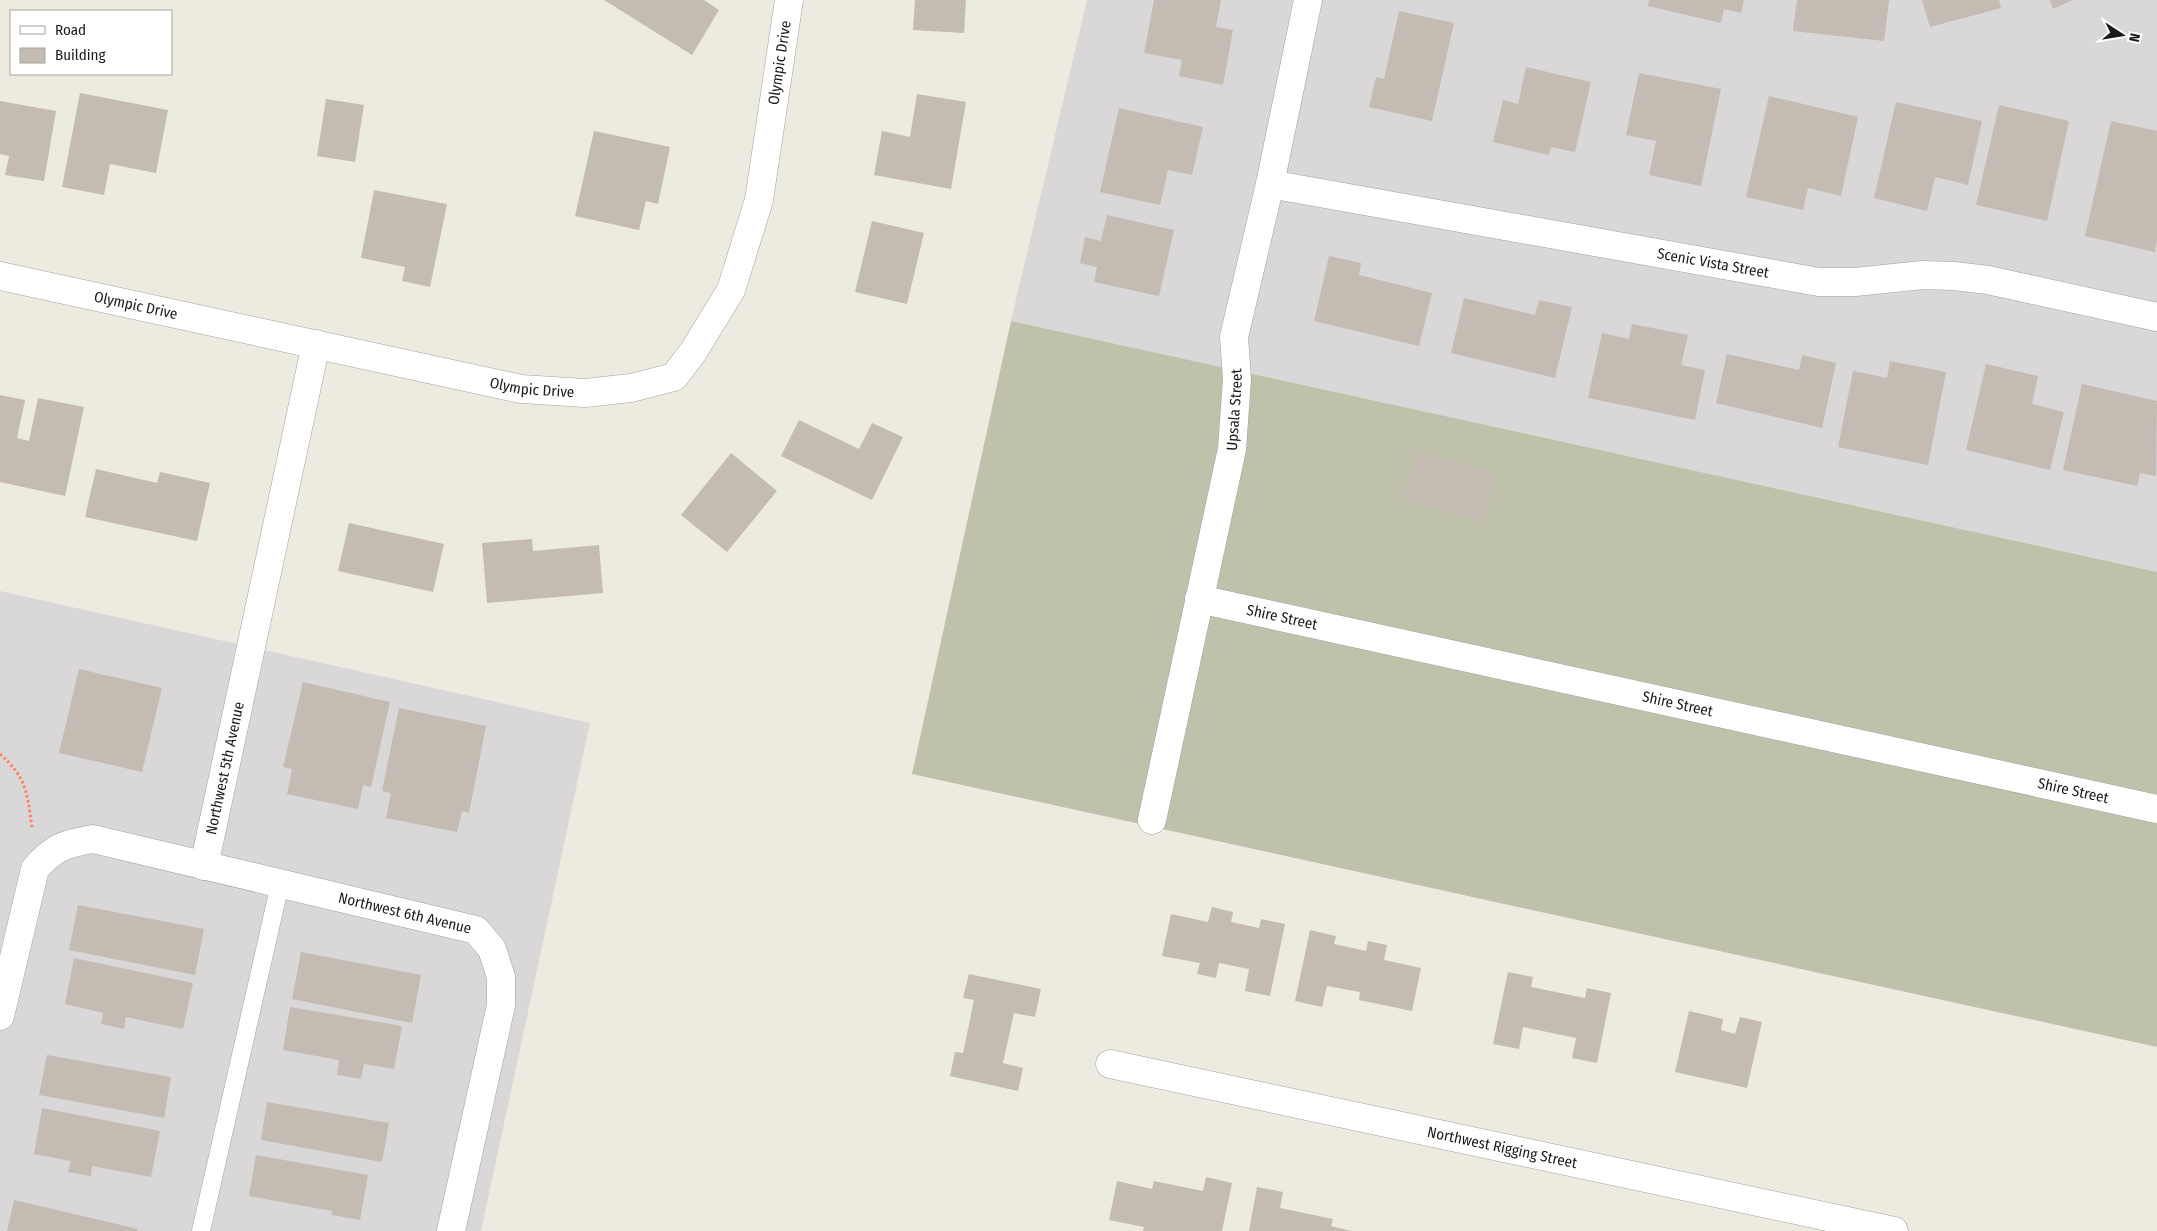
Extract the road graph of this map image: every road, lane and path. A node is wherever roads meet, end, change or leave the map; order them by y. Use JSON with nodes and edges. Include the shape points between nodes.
{"nodes":[{"id":1,"x":789,"y":0,"type":"edge"},
{"id":2,"x":1308,"y":0,"type":"edge"},
{"id":3,"x":1270,"y":184,"type":"junction"},
{"id":4,"x":0,"y":276,"type":"edge"},
{"id":5,"x":2157,"y":316,"type":"edge"},
{"id":6,"x":316,"y":344,"type":"junction"},
{"id":7,"x":1199,"y":599,"type":"junction"},
{"id":8,"x":0,"y":754,"type":"edge"},
{"id":9,"x":2157,"y":809,"type":"edge"},
{"id":10,"x":1152,"y":820,"type":"dead end"},
{"id":11,"x":32,"y":828,"type":"dead end"},
{"id":12,"x":204,"y":866,"type":"junction"},
{"id":13,"x":280,"y":884,"type":"junction"},
{"id":14,"x":0,"y":1016,"type":"edge"},
{"id":15,"x":1110,"y":1064,"type":"dead end"},
{"id":16,"x":200,"y":1231,"type":"edge"},
{"id":17,"x":451,"y":1231,"type":"edge"},
{"id":18,"x":1894,"y":1231,"type":"edge"}],
"edges":[{"from":1,"to":6,"type":"street","name":"Olympic Drive","via":[[754,218],[731,290],[674,377],[631,388],[585,393],[521,388]]},
{"from":2,"to":3,"type":"street","name":"Upsala Street"},
{"from":3,"to":5,"type":"street","name":"Scenic Vista Street","via":[[1819,282],[1954,276],[1988,280]]},
{"from":3,"to":7,"type":"street","name":"Upsala Street","via":[[1234,337],[1236,379],[1232,449]]},
{"from":4,"to":6,"type":"street","name":"Olympic Drive"},
{"from":6,"to":12,"type":"street","name":"Northwest 5th Avenue"},
{"from":7,"to":9,"type":"street","name":"Shire Street"},
{"from":7,"to":10,"type":"street","name":"Upsala Street"},
{"from":8,"to":11,"type":"path","via":[[20,774],[27,793]]},
{"from":12,"to":13,"type":"street","name":"Northwest 6th Avenue"},
{"from":12,"to":14,"type":"street","via":[[92,839],[66,844],[48,854],[34,869]]},
{"from":13,"to":16,"type":"lane"},
{"from":13,"to":17,"type":"street","name":"Northwest 6th Avenue","via":[[476,930],[492,949],[501,977],[501,1005]]},
{"from":15,"to":18,"type":"street","name":"Northwest Rigging Street"}]}
